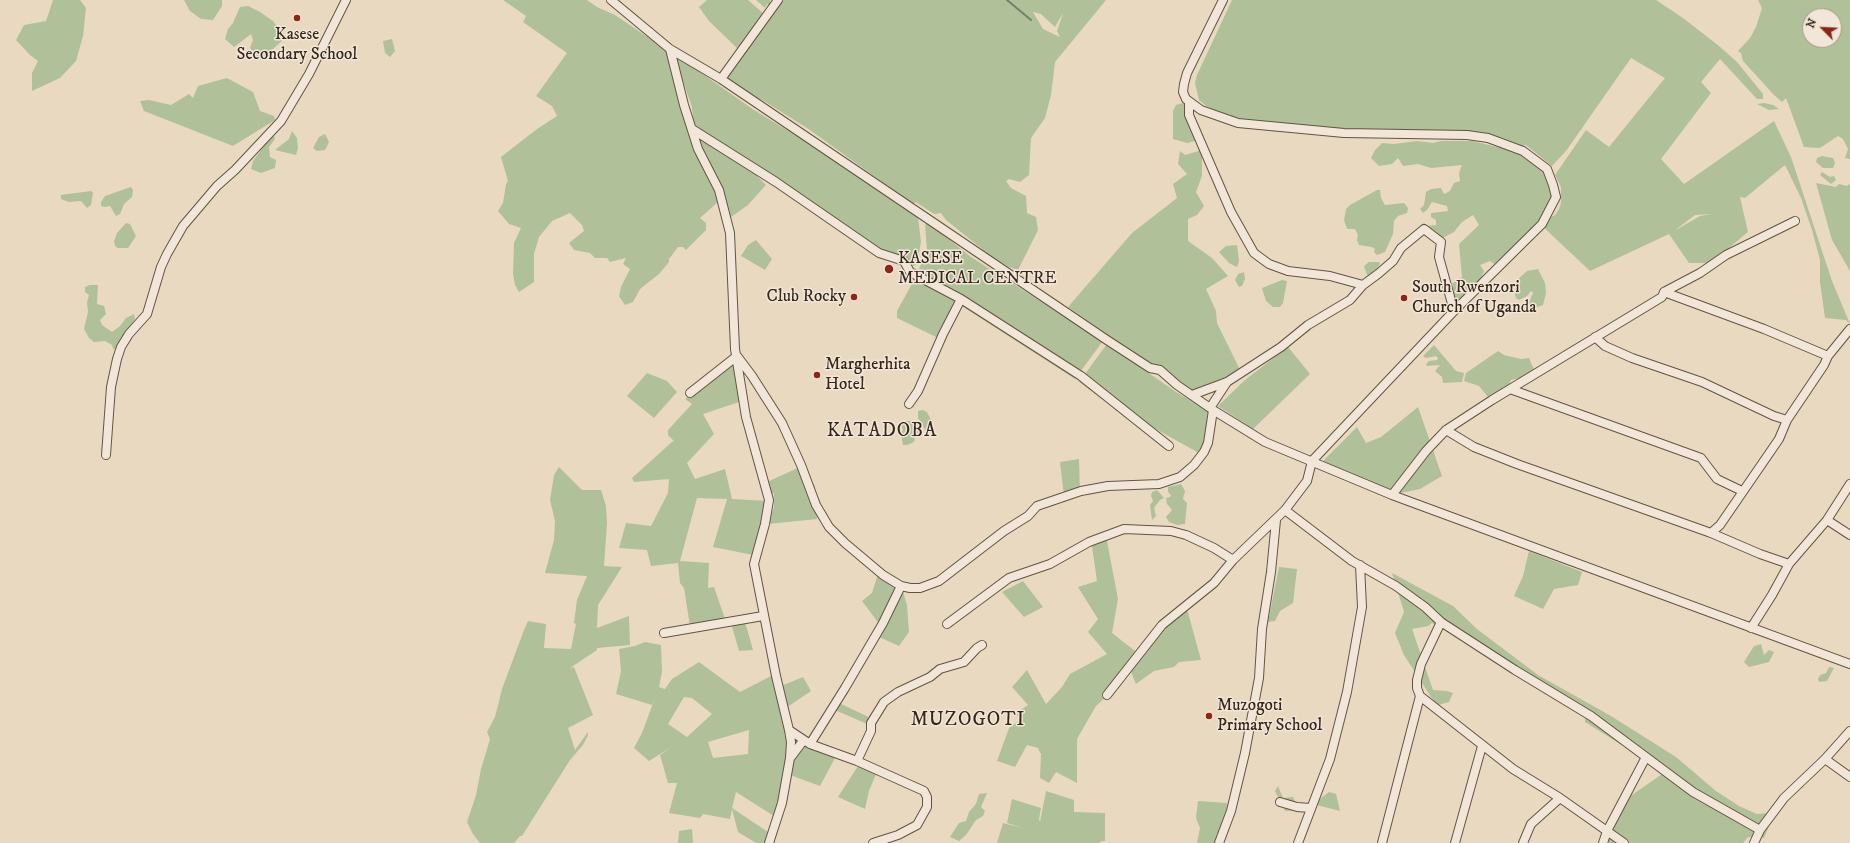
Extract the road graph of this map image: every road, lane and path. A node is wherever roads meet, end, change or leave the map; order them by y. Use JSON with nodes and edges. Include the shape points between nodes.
{"nodes":[{"id":1,"x":346,"y":0,"type":"edge"},
{"id":2,"x":611,"y":0,"type":"edge"},
{"id":3,"x":778,"y":0,"type":"edge"},
{"id":4,"x":1223,"y":0,"type":"edge"},
{"id":5,"x":670,"y":49,"type":"junction"},
{"id":6,"x":721,"y":79,"type":"junction"},
{"id":7,"x":1189,"y":102,"type":"junction"},
{"id":8,"x":692,"y":129,"type":"junction"},
{"id":9,"x":1795,"y":220,"type":"dead end"},
{"id":10,"x":1363,"y":285,"type":"junction"},
{"id":11,"x":1664,"y":292,"type":"junction"},
{"id":12,"x":961,"y":299,"type":"junction"},
{"id":13,"x":1454,"y":311,"type":"junction"},
{"id":14,"x":1850,"y":329,"type":"edge"},
{"id":15,"x":1596,"y":337,"type":"junction"},
{"id":16,"x":737,"y":356,"type":"junction"},
{"id":17,"x":1828,"y":356,"type":"junction"},
{"id":18,"x":1227,"y":382,"type":"junction"},
{"id":19,"x":1510,"y":389,"type":"junction"},
{"id":20,"x":690,"y":393,"type":"dead end"},
{"id":21,"x":1192,"y":395,"type":"junction"},
{"id":22,"x":909,"y":404,"type":"dead end"},
{"id":23,"x":1212,"y":409,"type":"junction"},
{"id":24,"x":1788,"y":420,"type":"junction"},
{"id":25,"x":1446,"y":430,"type":"junction"},
{"id":26,"x":1169,"y":446,"type":"dead end"},
{"id":27,"x":106,"y":455,"type":"dead end"},
{"id":28,"x":1312,"y":461,"type":"junction"},
{"id":29,"x":1850,"y":484,"type":"edge"},
{"id":30,"x":1742,"y":491,"type":"junction"},
{"id":31,"x":1392,"y":495,"type":"junction"},
{"id":32,"x":1285,"y":510,"type":"junction"},
{"id":33,"x":1276,"y":520,"type":"junction"},
{"id":34,"x":1827,"y":520,"type":"junction"},
{"id":35,"x":1711,"y":533,"type":"junction"},
{"id":36,"x":1850,"y":535,"type":"edge"},
{"id":37,"x":1233,"y":560,"type":"junction"},
{"id":38,"x":1789,"y":564,"type":"junction"},
{"id":39,"x":1360,"y":565,"type":"junction"},
{"id":40,"x":901,"y":586,"type":"junction"},
{"id":41,"x":763,"y":616,"type":"junction"},
{"id":42,"x":1442,"y":622,"type":"junction"},
{"id":43,"x":947,"y":624,"type":"dead end"},
{"id":44,"x":1751,"y":628,"type":"junction"},
{"id":45,"x":664,"y":633,"type":"dead end"},
{"id":46,"x":982,"y":645,"type":"dead end"},
{"id":47,"x":1850,"y":664,"type":"edge"},
{"id":48,"x":1107,"y":695,"type":"dead end"},
{"id":49,"x":1420,"y":696,"type":"junction"},
{"id":50,"x":789,"y":730,"type":"junction"},
{"id":51,"x":1850,"y":731,"type":"edge"},
{"id":52,"x":807,"y":742,"type":"junction"},
{"id":53,"x":1482,"y":746,"type":"junction"},
{"id":54,"x":1646,"y":757,"type":"junction"},
{"id":55,"x":790,"y":758,"type":"junction"},
{"id":56,"x":1825,"y":759,"type":"junction"},
{"id":57,"x":856,"y":761,"type":"junction"},
{"id":58,"x":1850,"y":777,"type":"edge"},
{"id":59,"x":1560,"y":798,"type":"junction"},
{"id":60,"x":1280,"y":802,"type":"dead end"},
{"id":61,"x":1310,"y":808,"type":"junction"},
{"id":62,"x":1760,"y":830,"type":"junction"},
{"id":63,"x":1607,"y":831,"type":"junction"},
{"id":64,"x":770,"y":843,"type":"edge"},
{"id":65,"x":873,"y":843,"type":"edge"},
{"id":66,"x":1219,"y":843,"type":"edge"},
{"id":67,"x":1298,"y":843,"type":"edge"},
{"id":68,"x":1382,"y":843,"type":"edge"},
{"id":69,"x":1455,"y":843,"type":"edge"},
{"id":70,"x":1523,"y":843,"type":"edge"},
{"id":71,"x":1603,"y":843,"type":"edge"},
{"id":72,"x":1624,"y":843,"type":"edge"},
{"id":73,"x":1754,"y":843,"type":"edge"}],
"edges":[{"from":1,"to":27,"type":"street","via":[[309,74],[281,122],[217,186],[183,226],[161,267],[147,314],[129,334],[117,359],[111,387]]},
{"from":2,"to":5,"type":"street"},
{"from":3,"to":6,"type":"street"},
{"from":4,"to":7,"type":"street","via":[[1186,73],[1183,92]]},
{"from":5,"to":6,"type":"street"},
{"from":5,"to":8,"type":"street"},
{"from":6,"to":21,"type":"street","via":[[975,252],[1150,368],[1160,370]]},
{"from":7,"to":10,"type":"street","via":[[1189,115],[1232,212],[1254,253],[1269,264],[1288,271],[1330,276]]},
{"from":7,"to":13,"type":"street","via":[[1210,114],[1238,123],[1344,133],[1467,135],[1488,138],[1522,151],[1547,169],[1556,197],[1542,224]]},
{"from":8,"to":12,"type":"street","via":[[879,252],[904,262],[910,272]]},
{"from":8,"to":16,"type":"street","via":[[698,149],[719,190],[730,234]]},
{"from":9,"to":11,"type":"street","via":[[1726,255],[1700,273]]},
{"from":10,"to":13,"type":"street","via":[[1393,260],[1400,248],[1424,229],[1441,242],[1439,257]]},
{"from":10,"to":18,"type":"street","via":[[1350,300],[1308,325],[1281,348]]},
{"from":11,"to":15,"type":"street","via":[[1662,297]]},
{"from":11,"to":17,"type":"street","via":[[1764,328]]},
{"from":12,"to":22,"type":"street","via":[[918,391]]},
{"from":12,"to":26,"type":"street","via":[[1087,380]]},
{"from":13,"to":28,"type":"street"},
{"from":14,"to":17,"type":"street"},
{"from":15,"to":19,"type":"street"},
{"from":15,"to":24,"type":"street","via":[[1605,346],[1632,358],[1702,382]]},
{"from":16,"to":20,"type":"street"},
{"from":16,"to":40,"type":"street","via":[[782,423],[824,519],[845,543],[883,575]]},
{"from":16,"to":41,"type":"street","via":[[746,417],[769,500],[754,562]]},
{"from":17,"to":24,"type":"street"},
{"from":18,"to":21,"type":"street"},
{"from":18,"to":23,"type":"street"},
{"from":19,"to":25,"type":"street"},
{"from":19,"to":30,"type":"street","via":[[1701,458],[1717,479]]},
{"from":21,"to":23,"type":"street"},
{"from":23,"to":28,"type":"street","via":[[1265,442]]},
{"from":23,"to":40,"type":"street","via":[[1208,443],[1204,452],[1180,477],[1159,484],[1108,486],[1081,491],[1037,506],[1028,516],[938,581],[920,588]]},
{"from":24,"to":30,"type":"street","via":[[1779,439]]},
{"from":25,"to":31,"type":"street"},
{"from":25,"to":35,"type":"street","via":[[1474,447],[1517,464]]},
{"from":28,"to":31,"type":"street"},
{"from":28,"to":32,"type":"street","via":[[1307,481]]},
{"from":29,"to":34,"type":"street"},
{"from":30,"to":35,"type":"street","via":[[1720,525]]},
{"from":31,"to":44,"type":"street"},
{"from":32,"to":33,"type":"street"},
{"from":32,"to":39,"type":"street"},
{"from":33,"to":37,"type":"street"},
{"from":33,"to":66,"type":"street","via":[[1262,629],[1259,678],[1231,811]]},
{"from":34,"to":36,"type":"street"},
{"from":34,"to":38,"type":"street"},
{"from":35,"to":38,"type":"street"},
{"from":37,"to":43,"type":"street","via":[[1186,534],[1124,529],[1089,542],[1050,564],[1010,578]]},
{"from":37,"to":48,"type":"street","via":[[1214,583],[1162,625]]},
{"from":38,"to":44,"type":"street"},
{"from":39,"to":42,"type":"street","via":[[1396,586]]},
{"from":39,"to":61,"type":"street","via":[[1362,607],[1347,692],[1333,748]]},
{"from":40,"to":52,"type":"street","via":[[883,623],[845,688]]},
{"from":41,"to":45,"type":"street"},
{"from":41,"to":50,"type":"street"},
{"from":42,"to":49,"type":"street","via":[[1421,664],[1417,680]]},
{"from":42,"to":54,"type":"street","via":[[1590,716]]},
{"from":44,"to":47,"type":"street"},
{"from":46,"to":57,"type":"street","via":[[964,662],[940,669],[884,702],[871,723],[871,731]]},
{"from":49,"to":53,"type":"street"},
{"from":49,"to":68,"type":"street"},
{"from":50,"to":52,"type":"street"},
{"from":50,"to":55,"type":"street"},
{"from":51,"to":56,"type":"street"},
{"from":52,"to":55,"type":"street"},
{"from":52,"to":57,"type":"street"},
{"from":53,"to":59,"type":"street"},
{"from":53,"to":69,"type":"street"},
{"from":54,"to":62,"type":"street","via":[[1693,792]]},
{"from":54,"to":63,"type":"street"},
{"from":55,"to":64,"type":"street","via":[[782,803]]},
{"from":56,"to":58,"type":"street"},
{"from":56,"to":62,"type":"street","via":[[1790,791]]},
{"from":57,"to":65,"type":"street","via":[[924,791],[928,801],[917,825],[898,835]]},
{"from":59,"to":63,"type":"street"},
{"from":59,"to":70,"type":"street","via":[[1531,824]]},
{"from":60,"to":61,"type":"street"},
{"from":61,"to":67,"type":"street"},
{"from":62,"to":73,"type":"street"},
{"from":63,"to":71,"type":"street"},
{"from":63,"to":72,"type":"street"}]}
